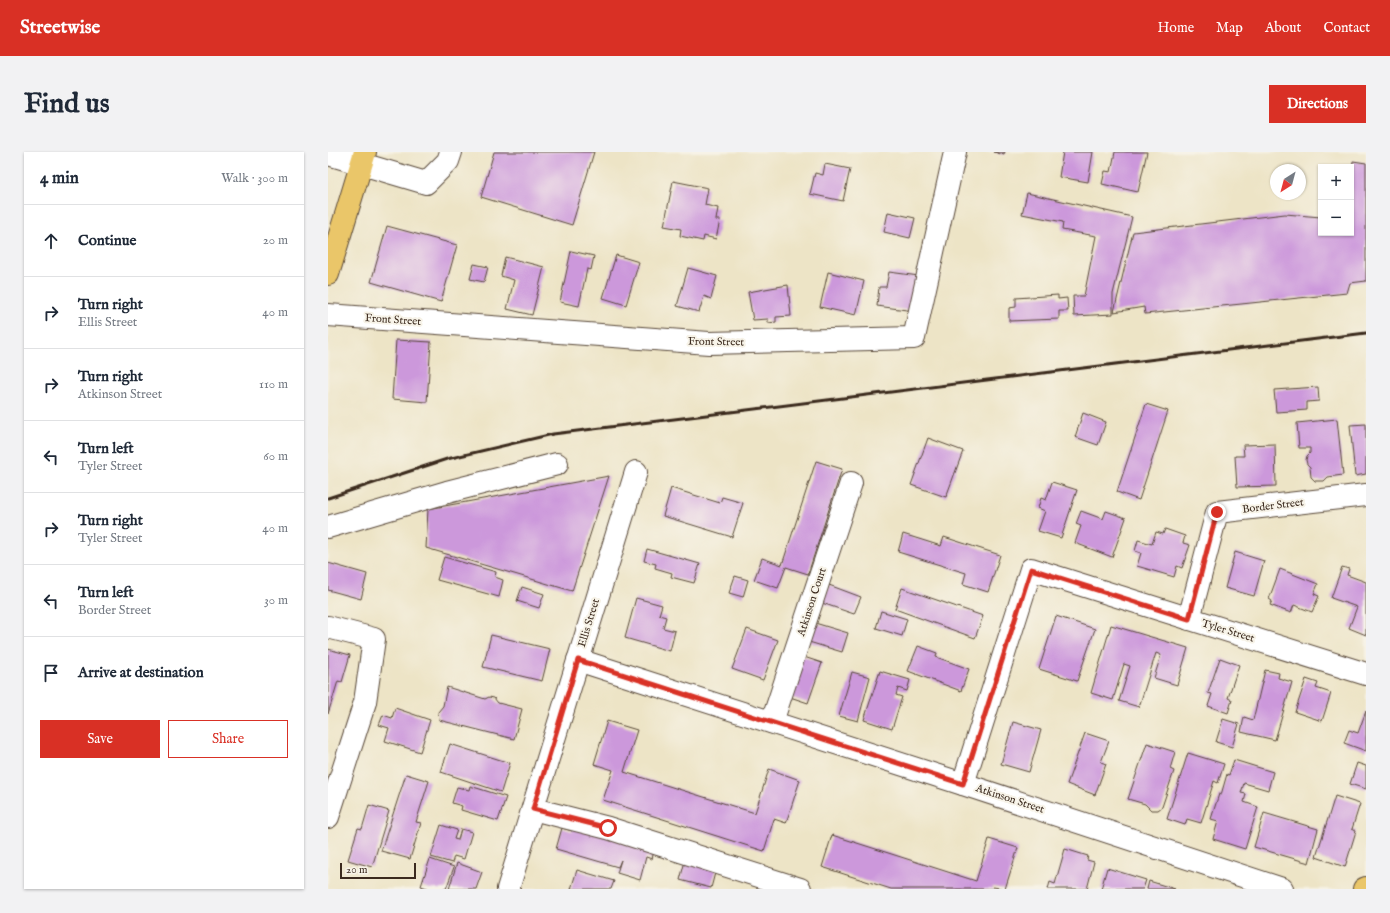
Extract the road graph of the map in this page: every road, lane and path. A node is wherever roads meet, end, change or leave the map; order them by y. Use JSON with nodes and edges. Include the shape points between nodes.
{"nodes":[{"id":1,"x":451,"y":152,"type":"edge"},
{"id":2,"x":955,"y":152,"type":"edge"},
{"id":3,"x":328,"y":154,"type":"edge"},
{"id":4,"x":364,"y":158,"type":"edge"},
{"id":5,"x":328,"y":274,"type":"edge"},
{"id":6,"x":328,"y":315,"type":"edge"},
{"id":7,"x":558,"y":464,"type":"dead end"},
{"id":8,"x":636,"y":472,"type":"dead end"},
{"id":9,"x":852,"y":483,"type":"dead end"},
{"id":10,"x":1366,"y":495,"type":"edge"},
{"id":11,"x":328,"y":527,"type":"edge"},
{"id":12,"x":1189,"y":619,"type":"junction"},
{"id":13,"x":328,"y":627,"type":"edge"},
{"id":14,"x":578,"y":660,"type":"junction"},
{"id":15,"x":1366,"y":674,"type":"edge"},
{"id":16,"x":772,"y":722,"type":"junction"},
{"id":17,"x":963,"y":784,"type":"junction"},
{"id":18,"x":533,"y":809,"type":"junction"},
{"id":19,"x":328,"y":817,"type":"edge"},
{"id":20,"x":508,"y":889,"type":"edge"},
{"id":21,"x":800,"y":889,"type":"edge"},
{"id":22,"x":1282,"y":889,"type":"edge"}],
"edges":[{"from":1,"to":4,"type":"street","via":[[448,161],[426,183]]},
{"from":2,"to":6,"type":"street","name":"Front Street","via":[[914,338],[709,343]]},
{"from":3,"to":4,"type":"street"},
{"from":4,"to":5,"type":"main road"},
{"from":7,"to":11,"type":"street","via":[[440,494]]},
{"from":8,"to":14,"type":"street","name":"Ellis Street"},
{"from":9,"to":16,"type":"street","name":"Atkinson Court"},
{"from":10,"to":12,"type":"street","name":"Border Street","via":[[1217,512]]},
{"from":12,"to":15,"type":"street","name":"Tyler Street"},
{"from":12,"to":17,"type":"street","name":"Tyler Street","via":[[1031,569]]},
{"from":13,"to":19,"type":"street","via":[[374,639],[365,702]]},
{"from":14,"to":16,"type":"street","name":"Atkinson Street"},
{"from":14,"to":18,"type":"street","name":"Ellis Street"},
{"from":16,"to":17,"type":"street","name":"Atkinson Street"},
{"from":17,"to":22,"type":"street","name":"Atkinson Street"},
{"from":18,"to":20,"type":"street","name":"Ellis Street"},
{"from":18,"to":21,"type":"street","via":[[608,828]]}]}
